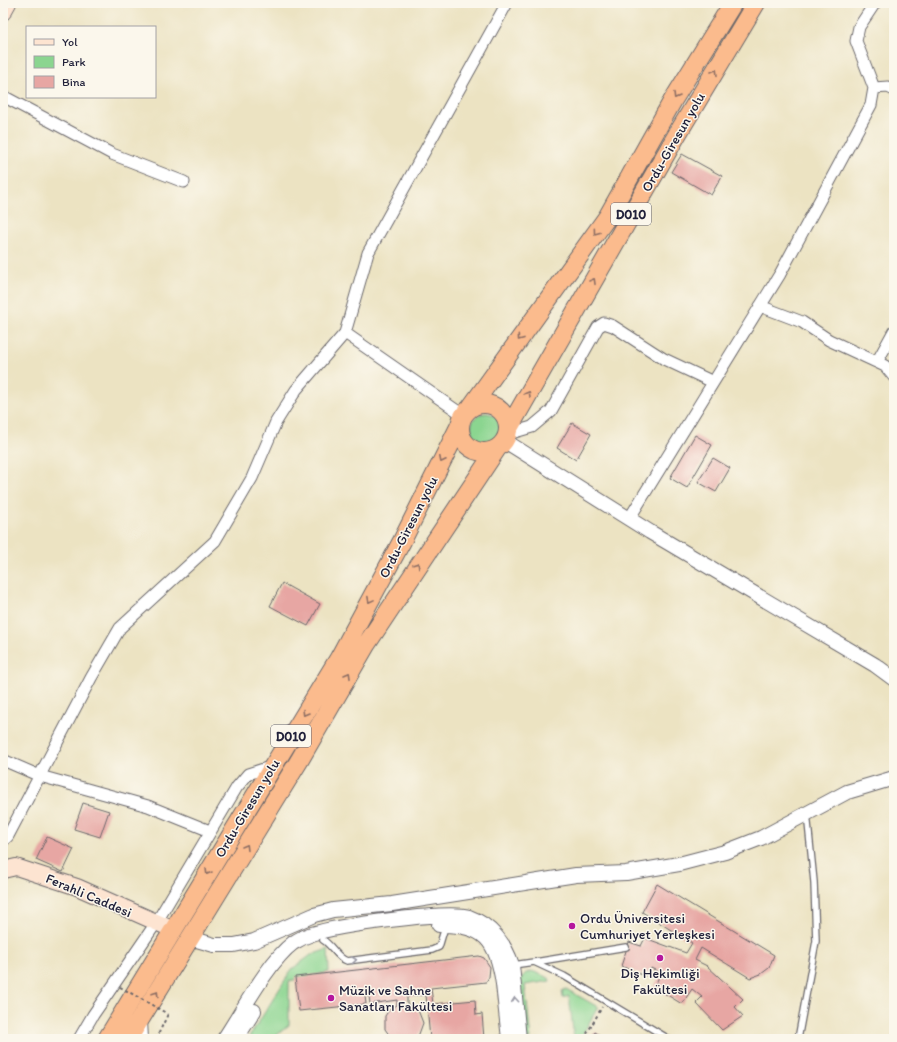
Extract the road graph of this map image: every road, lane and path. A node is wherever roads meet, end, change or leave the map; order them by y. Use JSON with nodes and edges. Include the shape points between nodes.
{"nodes":[{"id":1,"x":8,"y":3,"type":"edge"},
{"id":2,"x":507,"y":3,"type":"edge"},
{"id":3,"x":733,"y":3,"type":"edge"},
{"id":4,"x":756,"y":3,"type":"edge"},
{"id":5,"x":875,"y":3,"type":"edge"},
{"id":6,"x":3,"y":12,"type":"edge"},
{"id":7,"x":874,"y":88,"type":"junction"},
{"id":8,"x":894,"y":90,"type":"edge"},
{"id":9,"x":3,"y":96,"type":"edge"},
{"id":10,"x":184,"y":182,"type":"dead end"},
{"id":11,"x":760,"y":306,"type":"junction"},
{"id":12,"x":894,"y":331,"type":"edge"},
{"id":13,"x":345,"y":333,"type":"junction"},
{"id":14,"x":877,"y":362,"type":"junction"},
{"id":15,"x":894,"y":377,"type":"edge"},
{"id":16,"x":713,"y":382,"type":"junction"},
{"id":17,"x":465,"y":416,"type":"junction"},
{"id":18,"x":504,"y":438,"type":"junction"},
{"id":19,"x":629,"y":519,"type":"junction"},
{"id":20,"x":894,"y":679,"type":"edge"},
{"id":21,"x":3,"y":760,"type":"edge"},
{"id":22,"x":273,"y":766,"type":"junction"},
{"id":23,"x":40,"y":776,"type":"junction"},
{"id":24,"x":894,"y":778,"type":"edge"},
{"id":25,"x":807,"y":813,"type":"junction"},
{"id":26,"x":210,"y":831,"type":"junction"},
{"id":27,"x":3,"y":841,"type":"edge"},
{"id":28,"x":3,"y":870,"type":"edge"},
{"id":29,"x":156,"y":923,"type":"junction"},
{"id":30,"x":446,"y":924,"type":"junction"},
{"id":31,"x":174,"y":930,"type":"junction"},
{"id":32,"x":190,"y":938,"type":"junction"},
{"id":33,"x":323,"y":940,"type":"junction"},
{"id":34,"x":626,"y":947,"type":"dead end"},
{"id":35,"x":534,"y":962,"type":"junction"},
{"id":36,"x":512,"y":965,"type":"junction"},
{"id":37,"x":120,"y":987,"type":"dead end"},
{"id":38,"x":606,"y":1001,"type":"junction"},
{"id":39,"x":140,"y":1021,"type":"junction"},
{"id":40,"x":79,"y":1039,"type":"edge"},
{"id":41,"x":107,"y":1039,"type":"edge"},
{"id":42,"x":128,"y":1039,"type":"edge"},
{"id":43,"x":141,"y":1039,"type":"edge"},
{"id":44,"x":156,"y":1039,"type":"edge"},
{"id":45,"x":224,"y":1039,"type":"edge"},
{"id":46,"x":236,"y":1039,"type":"edge"},
{"id":47,"x":509,"y":1039,"type":"edge"},
{"id":48,"x":519,"y":1039,"type":"edge"},
{"id":49,"x":584,"y":1039,"type":"edge"},
{"id":50,"x":669,"y":1039,"type":"edge"},
{"id":51,"x":798,"y":1039,"type":"edge"}],
"edges":[{"from":1,"to":6,"type":"main road"},
{"from":2,"to":13,"type":"street","via":[[368,253]]},
{"from":3,"to":17,"type":"highway","name":"Ordu-Giresun yolu","number":"D010","one_way":true,"via":[[673,100],[608,216]]},
{"from":18,"to":4,"type":"highway","name":"Ordu-Giresun yolu","number":"D010","one_way":true,"via":[[678,133]]},
{"from":5,"to":7,"type":"street","via":[[859,27],[856,42]]},
{"from":7,"to":8,"type":"street","via":[[888,87]]},
{"from":7,"to":11,"type":"street","via":[[871,105],[856,135]]},
{"from":9,"to":10,"type":"street","via":[[112,154]]},
{"from":11,"to":14,"type":"street","via":[[802,322],[830,340]]},
{"from":11,"to":16,"type":"street"},
{"from":12,"to":14,"type":"street"},
{"from":13,"to":17,"type":"street"},
{"from":13,"to":23,"type":"street","via":[[296,390],[276,422],[252,478],[215,541],[120,628]]},
{"from":14,"to":15,"type":"street","via":[[885,366]]},
{"from":16,"to":18,"type":"street","via":[[664,359],[613,326],[604,323],[598,327],[552,411],[532,427]]},
{"from":16,"to":19,"type":"street"},
{"from":17,"to":18,"type":"highway","via":[[479,404],[488,403],[496,406],[505,416]]},
{"from":17,"to":18,"type":"highway","via":[[463,440],[467,446],[481,452]]},
{"from":17,"to":22,"type":"highway","name":"Ordu-Giresun yolu","number":"D010","one_way":true,"via":[[402,541],[338,658]]},
{"from":18,"to":19,"type":"street"},
{"from":32,"to":18,"type":"highway","name":"Ordu-Giresun yolu","number":"D010","one_way":true,"via":[[299,761],[366,645]]},
{"from":19,"to":20,"type":"street","via":[[876,665]]},
{"from":21,"to":23,"type":"street"},
{"from":22,"to":26,"type":"street","via":[[248,774],[236,787]]},
{"from":22,"to":31,"type":"highway","name":"Ordu-Giresun yolu","number":"D010","one_way":true},
{"from":23,"to":26,"type":"street","via":[[148,806]]},
{"from":23,"to":27,"type":"street"},
{"from":24,"to":25,"type":"street","via":[[847,792]]},
{"from":25,"to":32,"type":"street","via":[[761,838],[725,852],[679,864],[626,873],[576,875],[392,904],[333,910],[314,915],[254,941],[234,945],[214,945]]},
{"from":25,"to":51,"type":"lane","via":[[814,882],[816,941]]},
{"from":26,"to":29,"type":"street"},
{"from":28,"to":29,"type":"main road","name":"Ferahli Caddesi","via":[[16,867],[77,887]]},
{"from":29,"to":31,"type":"main road","name":"Ferahli Caddesi"},
{"from":29,"to":40,"type":"street"},
{"from":30,"to":33,"type":"street"},
{"from":33,"to":30,"type":"lane","one_way":true,"via":[[330,944],[342,960],[347,961],[432,950],[440,947]]},
{"from":30,"to":47,"type":"street","via":[[473,929],[490,941],[496,950]]},
{"from":31,"to":41,"type":"highway","name":"Ordu-Giresun yolu","number":"D010"},
{"from":39,"to":32,"type":"highway","name":"Ordu-Giresun yolu","number":"D010","one_way":true},
{"from":33,"to":46,"type":"street","via":[[303,947],[287,962]]},
{"from":34,"to":35,"type":"lane"},
{"from":35,"to":36,"type":"lane"},
{"from":35,"to":38,"type":"lane"},
{"from":36,"to":45,"type":"street","via":[[505,949],[491,930],[469,917],[458,915],[423,917],[313,933],[294,942],[285,951],[270,969]]},
{"from":48,"to":36,"type":"street","one_way":true},
{"from":37,"to":44,"type":"path","bridge":true,"via":[[168,1014]]},
{"from":38,"to":49,"type":"path"},
{"from":38,"to":50,"type":"lane"},
{"from":39,"to":42,"type":"highway","name":"Ordu-Giresun yolu","number":"D010"},
{"from":39,"to":43,"type":"street"}]}
